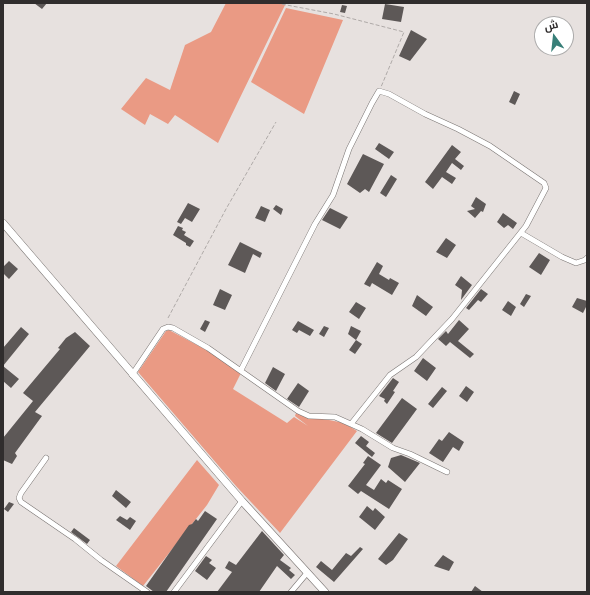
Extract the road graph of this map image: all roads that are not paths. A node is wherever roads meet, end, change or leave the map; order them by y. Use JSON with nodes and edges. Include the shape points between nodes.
{"nodes":[{"id":1,"x":3,"y":224,"type":"edge"},
{"id":2,"x":520,"y":233,"type":"junction"},
{"id":3,"x":587,"y":258,"type":"edge"},
{"id":4,"x":241,"y":370,"type":"junction"},
{"id":5,"x":132,"y":374,"type":"junction"},
{"id":6,"x":351,"y":424,"type":"junction"},
{"id":7,"x":46,"y":458,"type":"dead end"},
{"id":8,"x":448,"y":472,"type":"dead end"},
{"id":9,"x":242,"y":501,"type":"junction"},
{"id":10,"x":307,"y":573,"type":"junction"},
{"id":11,"x":147,"y":592,"type":"edge"},
{"id":12,"x":174,"y":592,"type":"edge"},
{"id":13,"x":291,"y":592,"type":"edge"},
{"id":14,"x":325,"y":592,"type":"edge"}],
"edges":[{"from":1,"to":5,"type":"street"},
{"from":2,"to":3,"type":"street","via":[[576,263]]},
{"from":2,"to":4,"type":"street","via":[[544,195],[544,183],[490,146],[379,91],[357,131],[333,195],[315,224]]},
{"from":2,"to":6,"type":"street","via":[[452,319],[416,356],[390,375]]},
{"from":4,"to":5,"type":"street","via":[[208,348],[168,327]]},
{"from":4,"to":6,"type":"street","via":[[298,411],[309,416],[335,417]]},
{"from":5,"to":9,"type":"street"},
{"from":6,"to":8,"type":"street","via":[[393,448]]},
{"from":7,"to":11,"type":"street","via":[[21,492],[21,502]]},
{"from":9,"to":10,"type":"street"},
{"from":9,"to":12,"type":"street"},
{"from":10,"to":13,"type":"street"},
{"from":10,"to":14,"type":"street"}]}
